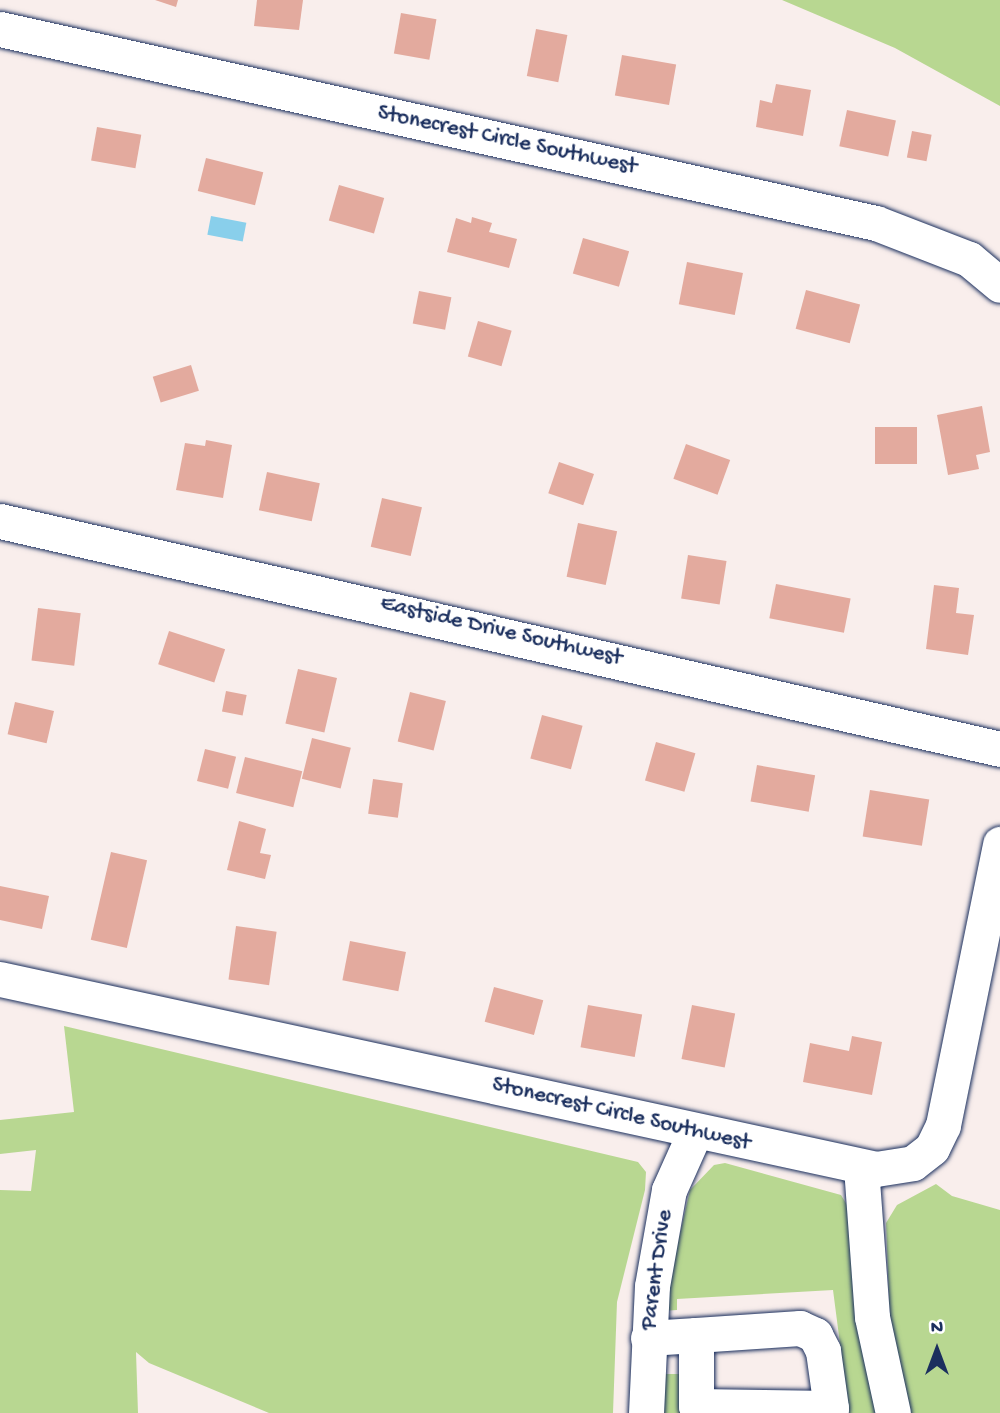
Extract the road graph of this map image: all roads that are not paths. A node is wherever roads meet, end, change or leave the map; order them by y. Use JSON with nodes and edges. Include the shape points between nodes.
{"nodes":[{"id":1,"x":0,"y":29,"type":"edge"},
{"id":2,"x":1000,"y":285,"type":"edge"},
{"id":3,"x":0,"y":521,"type":"edge"},
{"id":4,"x":1000,"y":749,"type":"edge"},
{"id":5,"x":1000,"y":844,"type":"edge"},
{"id":6,"x":0,"y":979,"type":"edge"},
{"id":7,"x":695,"y":1132,"type":"junction"},
{"id":8,"x":861,"y":1167,"type":"junction"},
{"id":9,"x":696,"y":1335,"type":"dead end"},
{"id":10,"x":648,"y":1338,"type":"junction"},
{"id":11,"x":646,"y":1413,"type":"edge"},
{"id":12,"x":893,"y":1413,"type":"edge"}],
"edges":[{"from":1,"to":2,"type":"street","name":"Stonecrest Circle Southwest","via":[[876,223],[969,259]]},
{"from":3,"to":4,"type":"street","name":"Eastside Drive Southwest"},
{"from":5,"to":8,"type":"street","name":"Stonecrest Circle Southwest","via":[[943,1125],[932,1148],[913,1163]]},
{"from":6,"to":7,"type":"street","name":"Stonecrest Circle Southwest"},
{"from":7,"to":8,"type":"street","name":"Stonecrest Circle Southwest"},
{"from":7,"to":10,"type":"street","name":"Parent Drive","via":[[670,1190]]},
{"from":8,"to":12,"type":"street","via":[[872,1317]]},
{"from":9,"to":10,"type":"street"},
{"from":10,"to":11,"type":"street","name":"Parent Drive"}]}
